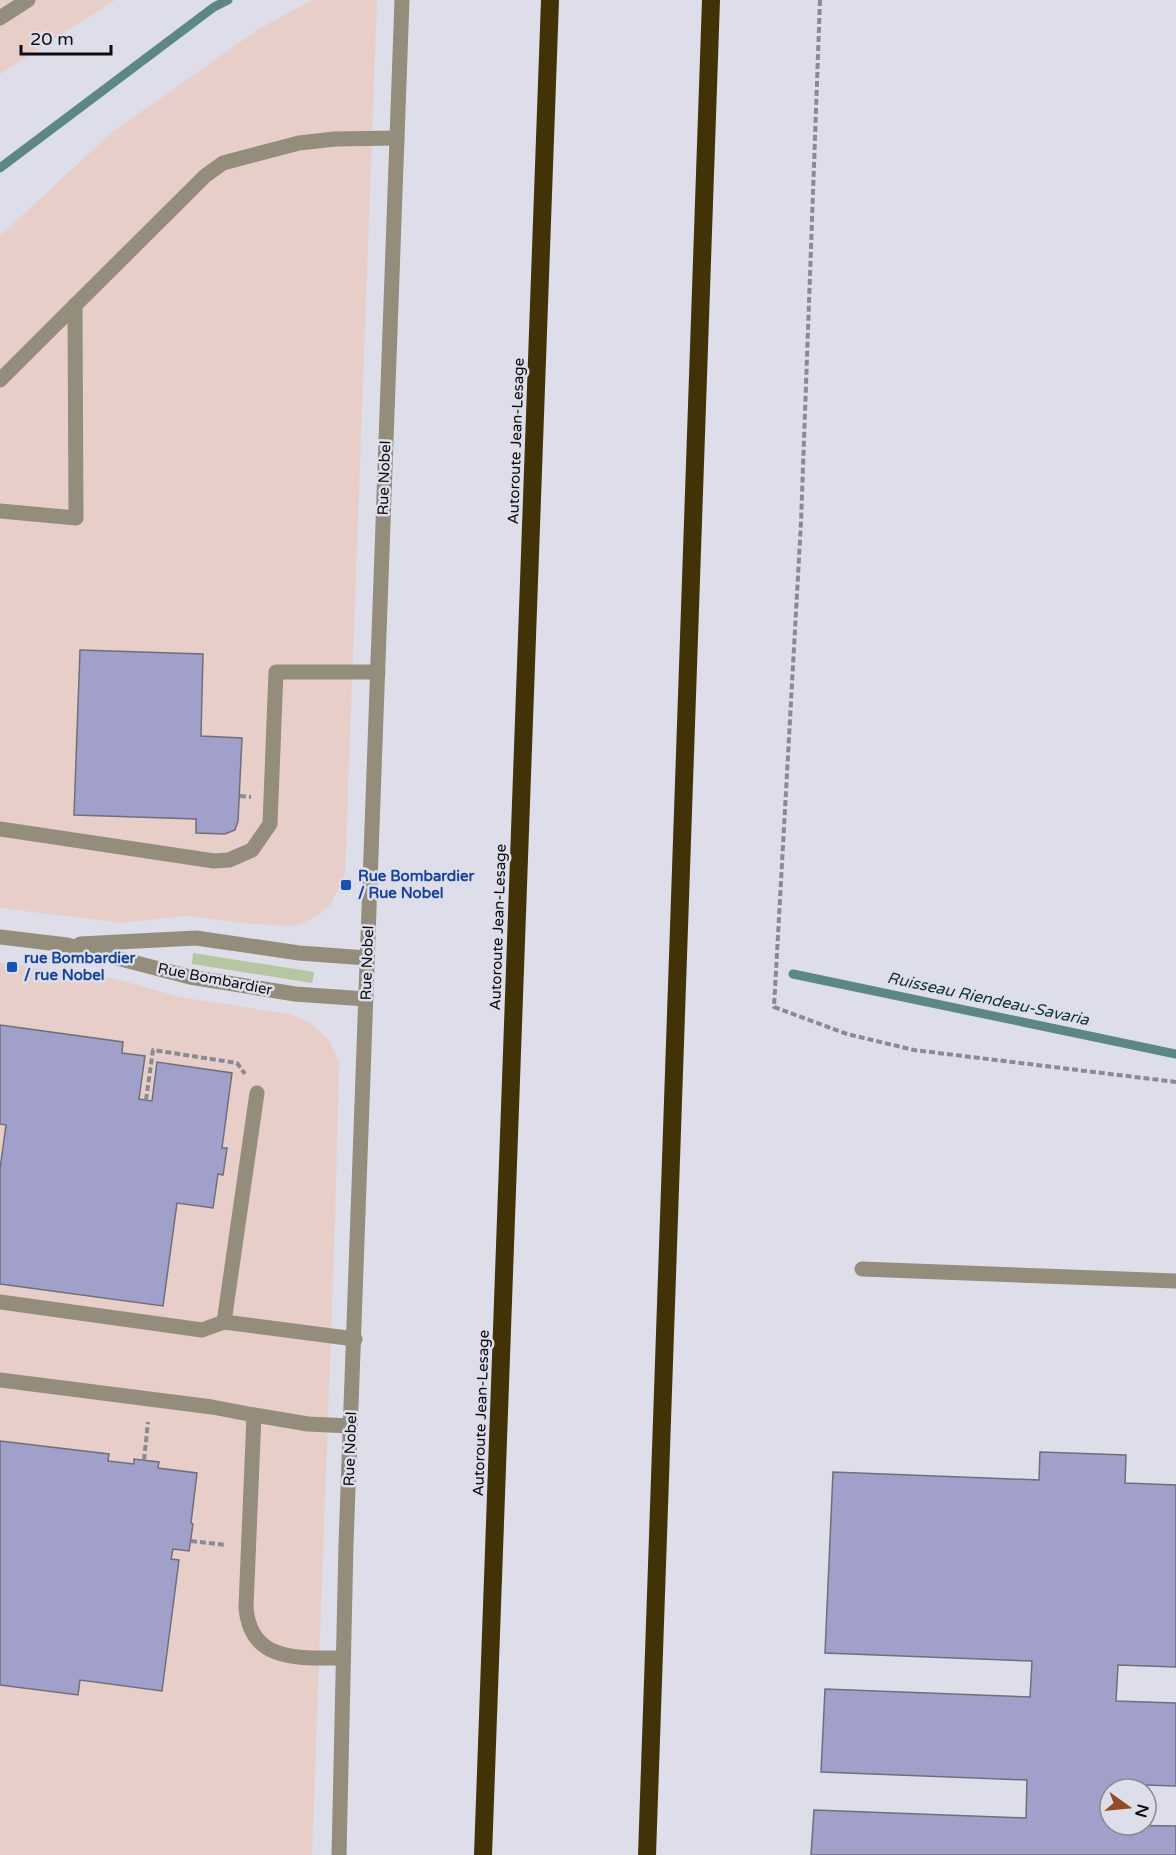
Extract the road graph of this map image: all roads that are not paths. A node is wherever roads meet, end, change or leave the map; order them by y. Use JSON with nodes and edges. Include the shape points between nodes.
{"nodes":[{"id":1,"x":28,"y":0,"type":"edge"},
{"id":2,"x":402,"y":0,"type":"edge"},
{"id":3,"x":550,"y":0,"type":"edge"},
{"id":4,"x":711,"y":0,"type":"edge"},
{"id":5,"x":0,"y":18,"type":"edge"},
{"id":6,"x":397,"y":138,"type":"junction"},
{"id":7,"x":75,"y":305,"type":"junction"},
{"id":8,"x":0,"y":380,"type":"edge"},
{"id":9,"x":0,"y":510,"type":"edge"},
{"id":10,"x":378,"y":672,"type":"junction"},
{"id":11,"x":0,"y":829,"type":"edge"},
{"id":12,"x":0,"y":937,"type":"edge"},
{"id":13,"x":67,"y":945,"type":"junction"},
{"id":14,"x":367,"y":958,"type":"junction"},
{"id":15,"x":366,"y":999,"type":"junction"},
{"id":16,"x":254,"y":1087,"type":"road end"},
{"id":17,"x":862,"y":1269,"type":"dead end"},
{"id":18,"x":1176,"y":1281,"type":"edge"},
{"id":19,"x":0,"y":1302,"type":"edge"},
{"id":20,"x":224,"y":1322,"type":"junction"},
{"id":21,"x":354,"y":1339,"type":"junction"},
{"id":22,"x":0,"y":1380,"type":"edge"},
{"id":23,"x":254,"y":1415,"type":"junction"},
{"id":24,"x":350,"y":1426,"type":"junction"},
{"id":25,"x":343,"y":1658,"type":"junction"},
{"id":26,"x":339,"y":1855,"type":"edge"},
{"id":27,"x":483,"y":1855,"type":"edge"},
{"id":28,"x":647,"y":1855,"type":"edge"}],
"edges":[{"from":1,"to":5,"type":"street"},
{"from":2,"to":6,"type":"street","name":"Rue Nobel"},
{"from":3,"to":27,"type":"highway","name":"Autoroute Jean-Lesage"},
{"from":4,"to":28,"type":"highway"},
{"from":6,"to":7,"type":"street","via":[[299,143],[223,163],[205,176]]},
{"from":6,"to":10,"type":"street","name":"Rue Nobel"},
{"from":7,"to":8,"type":"street"},
{"from":7,"to":9,"type":"street","via":[[76,518]]},
{"from":10,"to":11,"type":"street","via":[[276,672],[270,824],[252,850],[241,856],[214,861]]},
{"from":10,"to":14,"type":"street","name":"Rue Nobel"},
{"from":12,"to":13,"type":"street","name":"Rue Bombardier"},
{"from":13,"to":14,"type":"street","name":"Rue Bombardier","via":[[196,938]]},
{"from":13,"to":15,"type":"street","name":"Rue Bombardier","via":[[190,977],[295,994]]},
{"from":14,"to":15,"type":"street","name":"Rue Nobel"},
{"from":15,"to":21,"type":"street","name":"Rue Nobel"},
{"from":16,"to":20,"type":"street"},
{"from":17,"to":18,"type":"street"},
{"from":19,"to":20,"type":"street","via":[[202,1330]]},
{"from":20,"to":21,"type":"street"},
{"from":21,"to":24,"type":"street","name":"Rue Nobel"},
{"from":22,"to":23,"type":"street"},
{"from":23,"to":24,"type":"street"},
{"from":23,"to":25,"type":"street","via":[[246,1606],[249,1626],[255,1637],[275,1652],[300,1658]]},
{"from":24,"to":25,"type":"street","name":"Rue Nobel"},
{"from":25,"to":26,"type":"street","name":"Rue Nobel"}]}
